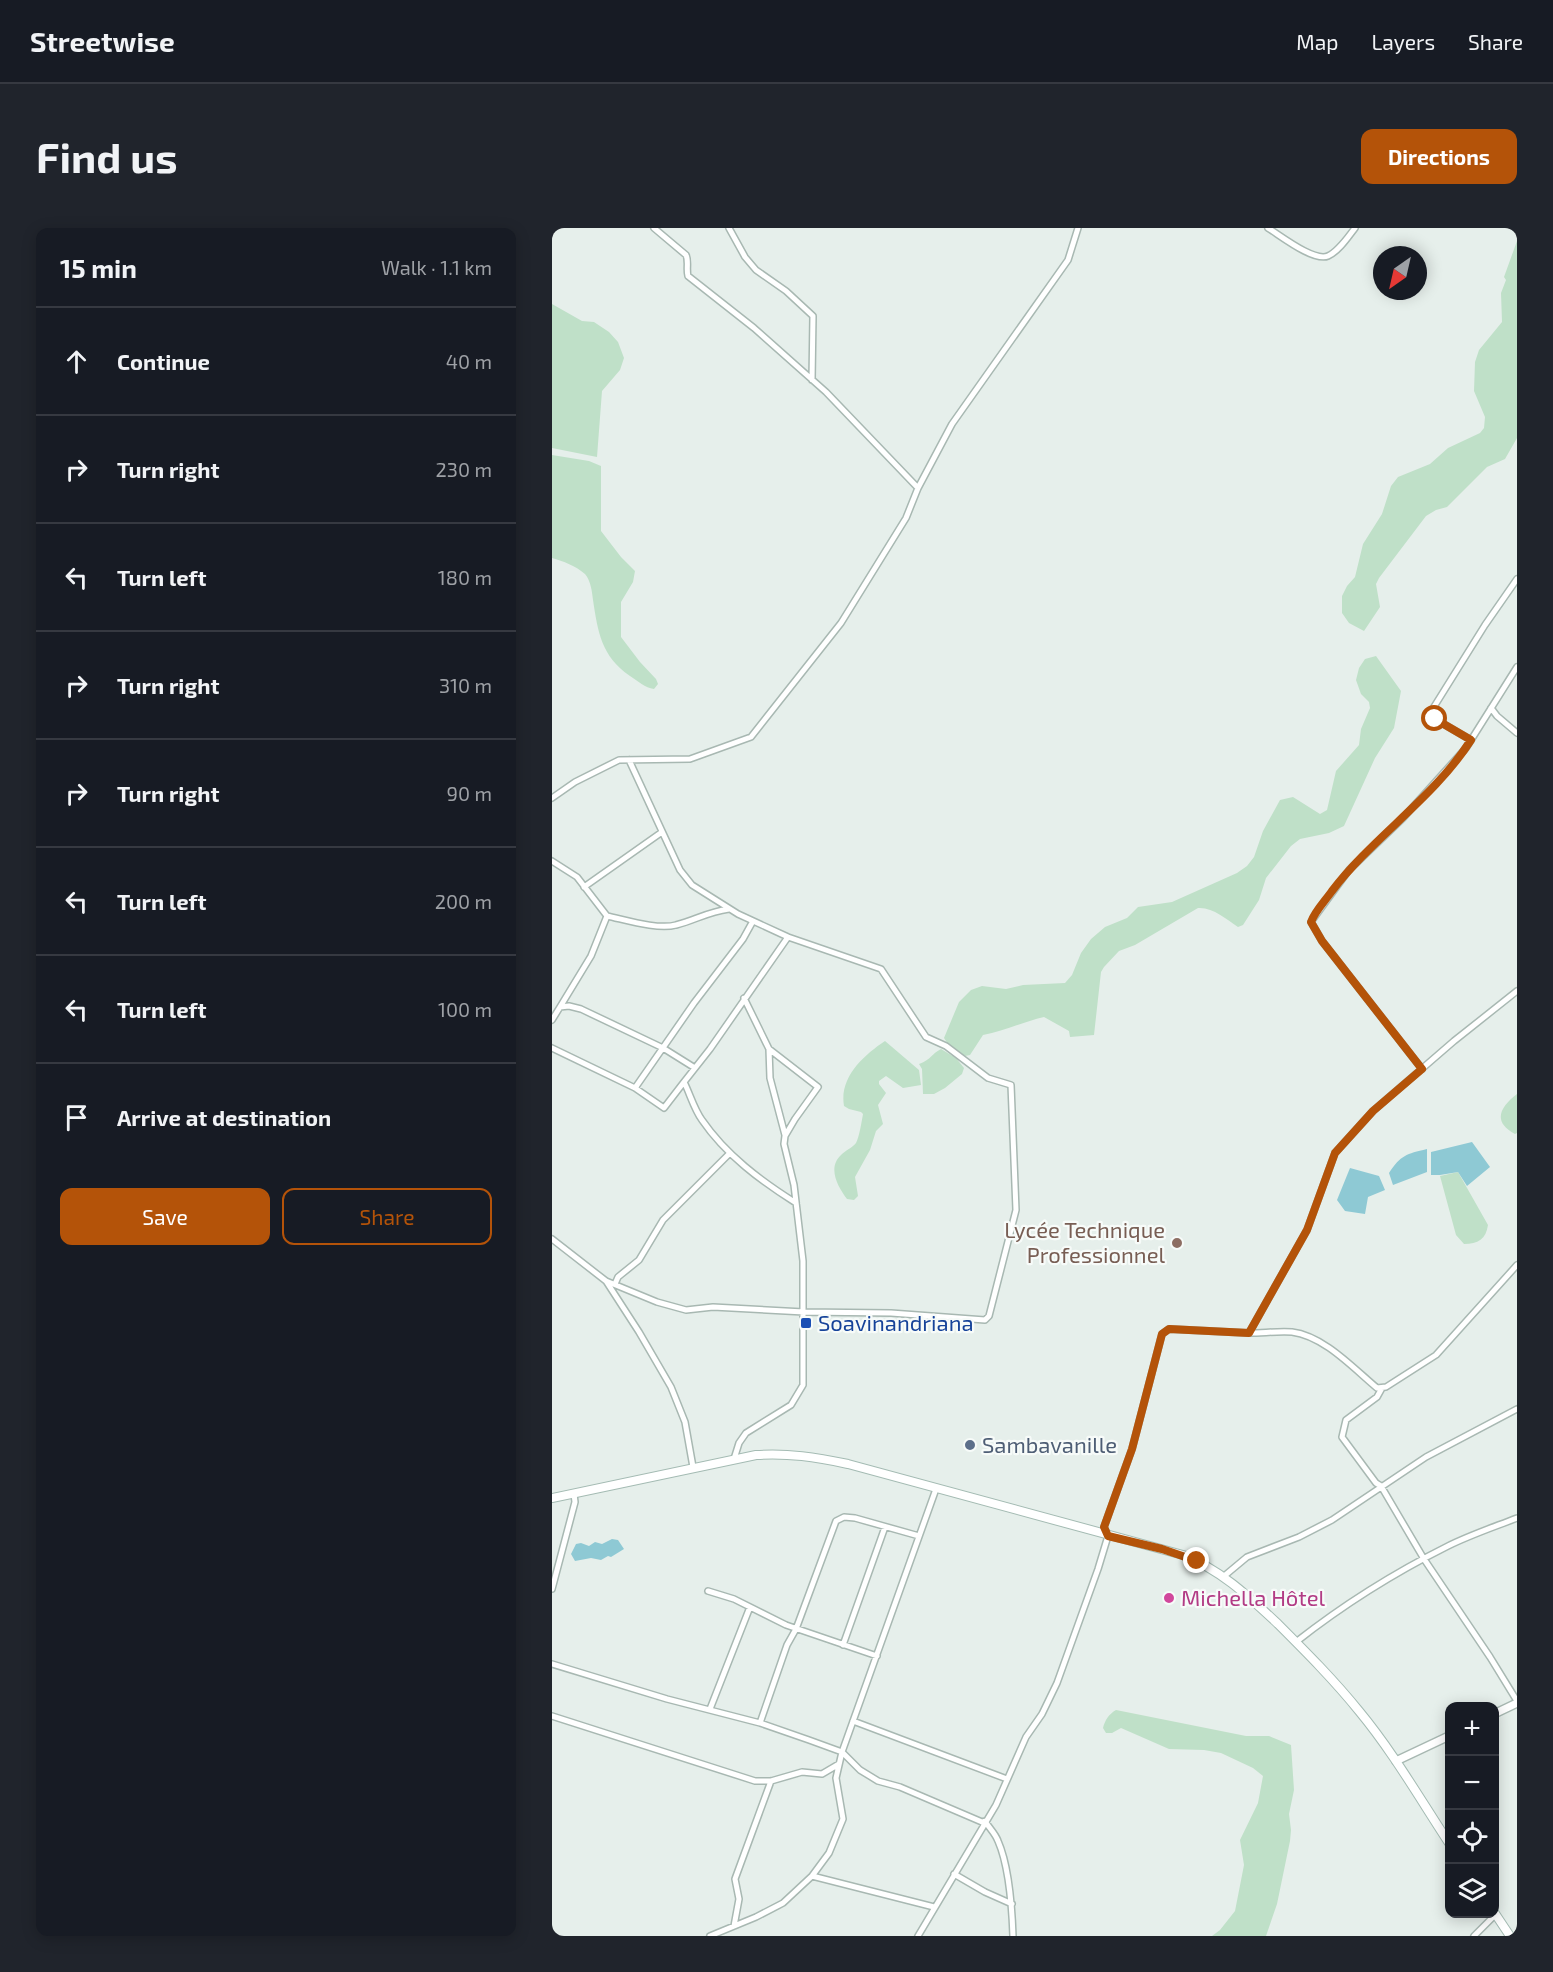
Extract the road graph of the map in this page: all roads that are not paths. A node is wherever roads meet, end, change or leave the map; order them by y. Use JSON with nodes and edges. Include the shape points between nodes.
{"nodes":[{"id":1,"x":654,"y":228,"type":"edge"},
{"id":2,"x":729,"y":228,"type":"edge"},
{"id":3,"x":1078,"y":228,"type":"edge"},
{"id":4,"x":1268,"y":228,"type":"edge"},
{"id":5,"x":1355,"y":228,"type":"edge"},
{"id":6,"x":812,"y":380,"type":"junction"},
{"id":7,"x":918,"y":488,"type":"junction"},
{"id":8,"x":1517,"y":580,"type":"edge"},
{"id":9,"x":1517,"y":667,"type":"edge"},
{"id":10,"x":1491,"y":708,"type":"junction"},
{"id":11,"x":1517,"y":733,"type":"edge"},
{"id":12,"x":1471,"y":740,"type":"junction"},
{"id":13,"x":629,"y":760,"type":"junction"},
{"id":14,"x":552,"y":798,"type":"edge"},
{"id":15,"x":662,"y":832,"type":"junction"},
{"id":16,"x":552,"y":861,"type":"edge"},
{"id":17,"x":584,"y":887,"type":"junction"},
{"id":18,"x":729,"y":909,"type":"junction"},
{"id":19,"x":607,"y":916,"type":"junction"},
{"id":20,"x":753,"y":921,"type":"junction"},
{"id":21,"x":788,"y":937,"type":"junction"},
{"id":22,"x":1517,"y":991,"type":"edge"},
{"id":23,"x":744,"y":998,"type":"junction"},
{"id":24,"x":560,"y":1007,"type":"junction"},
{"id":25,"x":552,"y":1019,"type":"edge"},
{"id":26,"x":552,"y":1048,"type":"edge"},
{"id":27,"x":663,"y":1048,"type":"junction"},
{"id":28,"x":769,"y":1049,"type":"junction"},
{"id":29,"x":695,"y":1068,"type":"junction"},
{"id":30,"x":1422,"y":1069,"type":"junction"},
{"id":31,"x":684,"y":1082,"type":"junction"},
{"id":32,"x":635,"y":1088,"type":"junction"},
{"id":33,"x":785,"y":1136,"type":"junction"},
{"id":34,"x":730,"y":1152,"type":"junction"},
{"id":35,"x":796,"y":1203,"type":"junction"},
{"id":36,"x":552,"y":1239,"type":"edge"},
{"id":37,"x":1517,"y":1265,"type":"edge"},
{"id":38,"x":606,"y":1281,"type":"junction"},
{"id":39,"x":615,"y":1284,"type":"junction"},
{"id":40,"x":804,"y":1312,"type":"junction"},
{"id":41,"x":1249,"y":1333,"type":"junction"},
{"id":42,"x":1382,"y":1388,"type":"junction"},
{"id":43,"x":1517,"y":1409,"type":"edge"},
{"id":44,"x":734,"y":1459,"type":"junction"},
{"id":45,"x":693,"y":1467,"type":"junction"},
{"id":46,"x":1381,"y":1486,"type":"junction"},
{"id":47,"x":936,"y":1489,"type":"junction"},
{"id":48,"x":574,"y":1494,"type":"junction"},
{"id":49,"x":552,"y":1498,"type":"edge"},
{"id":50,"x":1517,"y":1518,"type":"edge"},
{"id":51,"x":885,"y":1527,"type":"junction"},
{"id":52,"x":919,"y":1536,"type":"junction"},
{"id":53,"x":1108,"y":1536,"type":"junction"},
{"id":54,"x":1425,"y":1559,"type":"junction"},
{"id":55,"x":1223,"y":1576,"type":"junction"},
{"id":56,"x":552,"y":1589,"type":"edge"},
{"id":57,"x":708,"y":1591,"type":"dead end"},
{"id":58,"x":750,"y":1607,"type":"junction"},
{"id":59,"x":796,"y":1629,"type":"junction"},
{"id":60,"x":1296,"y":1642,"type":"junction"},
{"id":61,"x":843,"y":1645,"type":"junction"},
{"id":62,"x":877,"y":1656,"type":"junction"},
{"id":63,"x":552,"y":1664,"type":"edge"},
{"id":64,"x":1517,"y":1702,"type":"edge"},
{"id":65,"x":710,"y":1709,"type":"junction"},
{"id":66,"x":1499,"y":1711,"type":"edge"},
{"id":67,"x":552,"y":1716,"type":"edge"},
{"id":68,"x":853,"y":1721,"type":"junction"},
{"id":69,"x":760,"y":1724,"type":"junction"},
{"id":70,"x":1445,"y":1738,"type":"edge"},
{"id":71,"x":842,"y":1752,"type":"junction"},
{"id":72,"x":1396,"y":1761,"type":"junction"},
{"id":73,"x":839,"y":1764,"type":"junction"},
{"id":74,"x":1006,"y":1779,"type":"junction"},
{"id":75,"x":771,"y":1781,"type":"junction"},
{"id":76,"x":985,"y":1821,"type":"junction"},
{"id":77,"x":1445,"y":1837,"type":"edge"},
{"id":78,"x":954,"y":1874,"type":"junction"},
{"id":79,"x":812,"y":1876,"type":"junction"},
{"id":80,"x":1012,"y":1904,"type":"junction"},
{"id":81,"x":934,"y":1907,"type":"junction"},
{"id":82,"x":1490,"y":1918,"type":"edge"},
{"id":83,"x":1498,"y":1918,"type":"edge"},
{"id":84,"x":734,"y":1926,"type":"junction"},
{"id":85,"x":710,"y":1936,"type":"edge"},
{"id":86,"x":918,"y":1936,"type":"edge"},
{"id":87,"x":1013,"y":1936,"type":"edge"},
{"id":88,"x":1474,"y":1936,"type":"edge"},
{"id":89,"x":1510,"y":1936,"type":"edge"}],
"edges":[{"from":1,"to":6,"type":"street","via":[[686,255],[688,276]]},
{"from":2,"to":6,"type":"street","via":[[756,270],[813,316]]},
{"from":3,"to":7,"type":"street","via":[[1068,260],[952,424]]},
{"from":4,"to":5,"type":"street","via":[[1316,257],[1337,250]]},
{"from":6,"to":7,"type":"street"},
{"from":7,"to":13,"type":"street","via":[[906,518],[841,623],[751,736],[690,759]]},
{"from":8,"to":12,"type":"street","via":[[1432,711],[1435,719]]},
{"from":9,"to":10,"type":"street"},
{"from":10,"to":11,"type":"street"},
{"from":10,"to":12,"type":"street"},
{"from":12,"to":30,"type":"street","via":[[1441,778],[1349,870],[1311,922]]},
{"from":13,"to":14,"type":"street","via":[[619,760]]},
{"from":13,"to":15,"type":"street"},
{"from":15,"to":17,"type":"street"},
{"from":15,"to":18,"type":"street","via":[[680,870],[692,885]]},
{"from":16,"to":17,"type":"street","via":[[577,877]]},
{"from":17,"to":19,"type":"street"},
{"from":18,"to":19,"type":"street","via":[[664,927]]},
{"from":18,"to":20,"type":"street"},
{"from":19,"to":24,"type":"street","via":[[591,956]]},
{"from":20,"to":21,"type":"street"},
{"from":20,"to":27,"type":"street"},
{"from":21,"to":23,"type":"street"},
{"from":21,"to":40,"type":"street","via":[[881,969],[926,1037],[946,1046],[988,1078],[1011,1085],[1016,1210],[989,1316],[985,1320]]},
{"from":22,"to":30,"type":"street"},
{"from":23,"to":28,"type":"street"},
{"from":23,"to":29,"type":"street"},
{"from":24,"to":25,"type":"street"},
{"from":24,"to":27,"type":"street","via":[[580,1009]]},
{"from":26,"to":32,"type":"street"},
{"from":27,"to":29,"type":"street"},
{"from":27,"to":32,"type":"street"},
{"from":28,"to":33,"type":"street","via":[[770,1078]]},
{"from":28,"to":33,"type":"street","via":[[818,1087]]},
{"from":29,"to":31,"type":"street"},
{"from":30,"to":41,"type":"street","via":[[1373,1111],[1335,1153],[1307,1230]]},
{"from":31,"to":32,"type":"street","via":[[664,1108]]},
{"from":31,"to":34,"type":"street","via":[[701,1119]]},
{"from":33,"to":35,"type":"street"},
{"from":34,"to":35,"type":"street","via":[[762,1182]]},
{"from":34,"to":39,"type":"street","via":[[663,1220],[639,1260]]},
{"from":35,"to":40,"type":"street","via":[[804,1261]]},
{"from":36,"to":38,"type":"street"},
{"from":37,"to":42,"type":"street","via":[[1436,1355]]},
{"from":38,"to":39,"type":"street"},
{"from":38,"to":45,"type":"street","via":[[671,1387],[685,1422]]},
{"from":39,"to":40,"type":"street","via":[[686,1310],[713,1307]]},
{"from":40,"to":44,"type":"street","via":[[803,1385],[791,1405],[746,1433]]},
{"from":41,"to":42,"type":"street","via":[[1292,1332],[1306,1336]]},
{"from":41,"to":53,"type":"street","via":[[1169,1329],[1162,1334],[1132,1449],[1104,1527]]},
{"from":42,"to":46,"type":"street","via":[[1377,1397],[1346,1420],[1342,1437]]},
{"from":43,"to":46,"type":"street","via":[[1426,1457]]},
{"from":44,"to":45,"type":"main road"},
{"from":44,"to":47,"type":"main road","via":[[784,1453],[810,1455]]},
{"from":45,"to":48,"type":"main road"},
{"from":46,"to":54,"type":"street"},
{"from":46,"to":55,"type":"street","via":[[1332,1520],[1247,1557]]},
{"from":47,"to":52,"type":"street"},
{"from":47,"to":53,"type":"main road"},
{"from":48,"to":49,"type":"main road"},
{"from":48,"to":56,"type":"street"},
{"from":50,"to":54,"type":"street"},
{"from":51,"to":52,"type":"street"},
{"from":51,"to":59,"type":"street","via":[[855,1518],[837,1521]]},
{"from":51,"to":61,"type":"street"},
{"from":52,"to":62,"type":"street"},
{"from":53,"to":55,"type":"main road","via":[[1183,1555]]},
{"from":53,"to":74,"type":"street","via":[[1057,1683]]},
{"from":54,"to":60,"type":"street","via":[[1333,1613]]},
{"from":54,"to":64,"type":"street"},
{"from":55,"to":60,"type":"main road"},
{"from":57,"to":58,"type":"street"},
{"from":58,"to":59,"type":"street"},
{"from":58,"to":65,"type":"street"},
{"from":59,"to":61,"type":"street"},
{"from":59,"to":69,"type":"street"},
{"from":60,"to":72,"type":"main road","via":[[1359,1711]]},
{"from":61,"to":62,"type":"street"},
{"from":62,"to":68,"type":"street"},
{"from":63,"to":65,"type":"street"},
{"from":64,"to":66,"type":"street"},
{"from":65,"to":69,"type":"street"},
{"from":67,"to":75,"type":"street","via":[[755,1781]]},
{"from":68,"to":71,"type":"street"},
{"from":68,"to":74,"type":"street"},
{"from":69,"to":71,"type":"street"},
{"from":70,"to":72,"type":"street"},
{"from":71,"to":73,"type":"street"},
{"from":71,"to":76,"type":"street","via":[[878,1781]]},
{"from":72,"to":77,"type":"main road"},
{"from":73,"to":75,"type":"street","via":[[822,1774],[802,1772]]},
{"from":73,"to":79,"type":"street","via":[[836,1778],[843,1819],[829,1853]]},
{"from":74,"to":76,"type":"street"},
{"from":75,"to":84,"type":"street","via":[[735,1879],[739,1899]]},
{"from":76,"to":78,"type":"street"},
{"from":76,"to":80,"type":"street","via":[[1002,1850]]},
{"from":78,"to":80,"type":"street"},
{"from":78,"to":81,"type":"street"},
{"from":79,"to":81,"type":"street"},
{"from":79,"to":84,"type":"street","via":[[783,1903]]},
{"from":80,"to":87,"type":"street"},
{"from":81,"to":86,"type":"street"},
{"from":82,"to":88,"type":"street"},
{"from":83,"to":89,"type":"main road"},
{"from":84,"to":85,"type":"street"}]}
